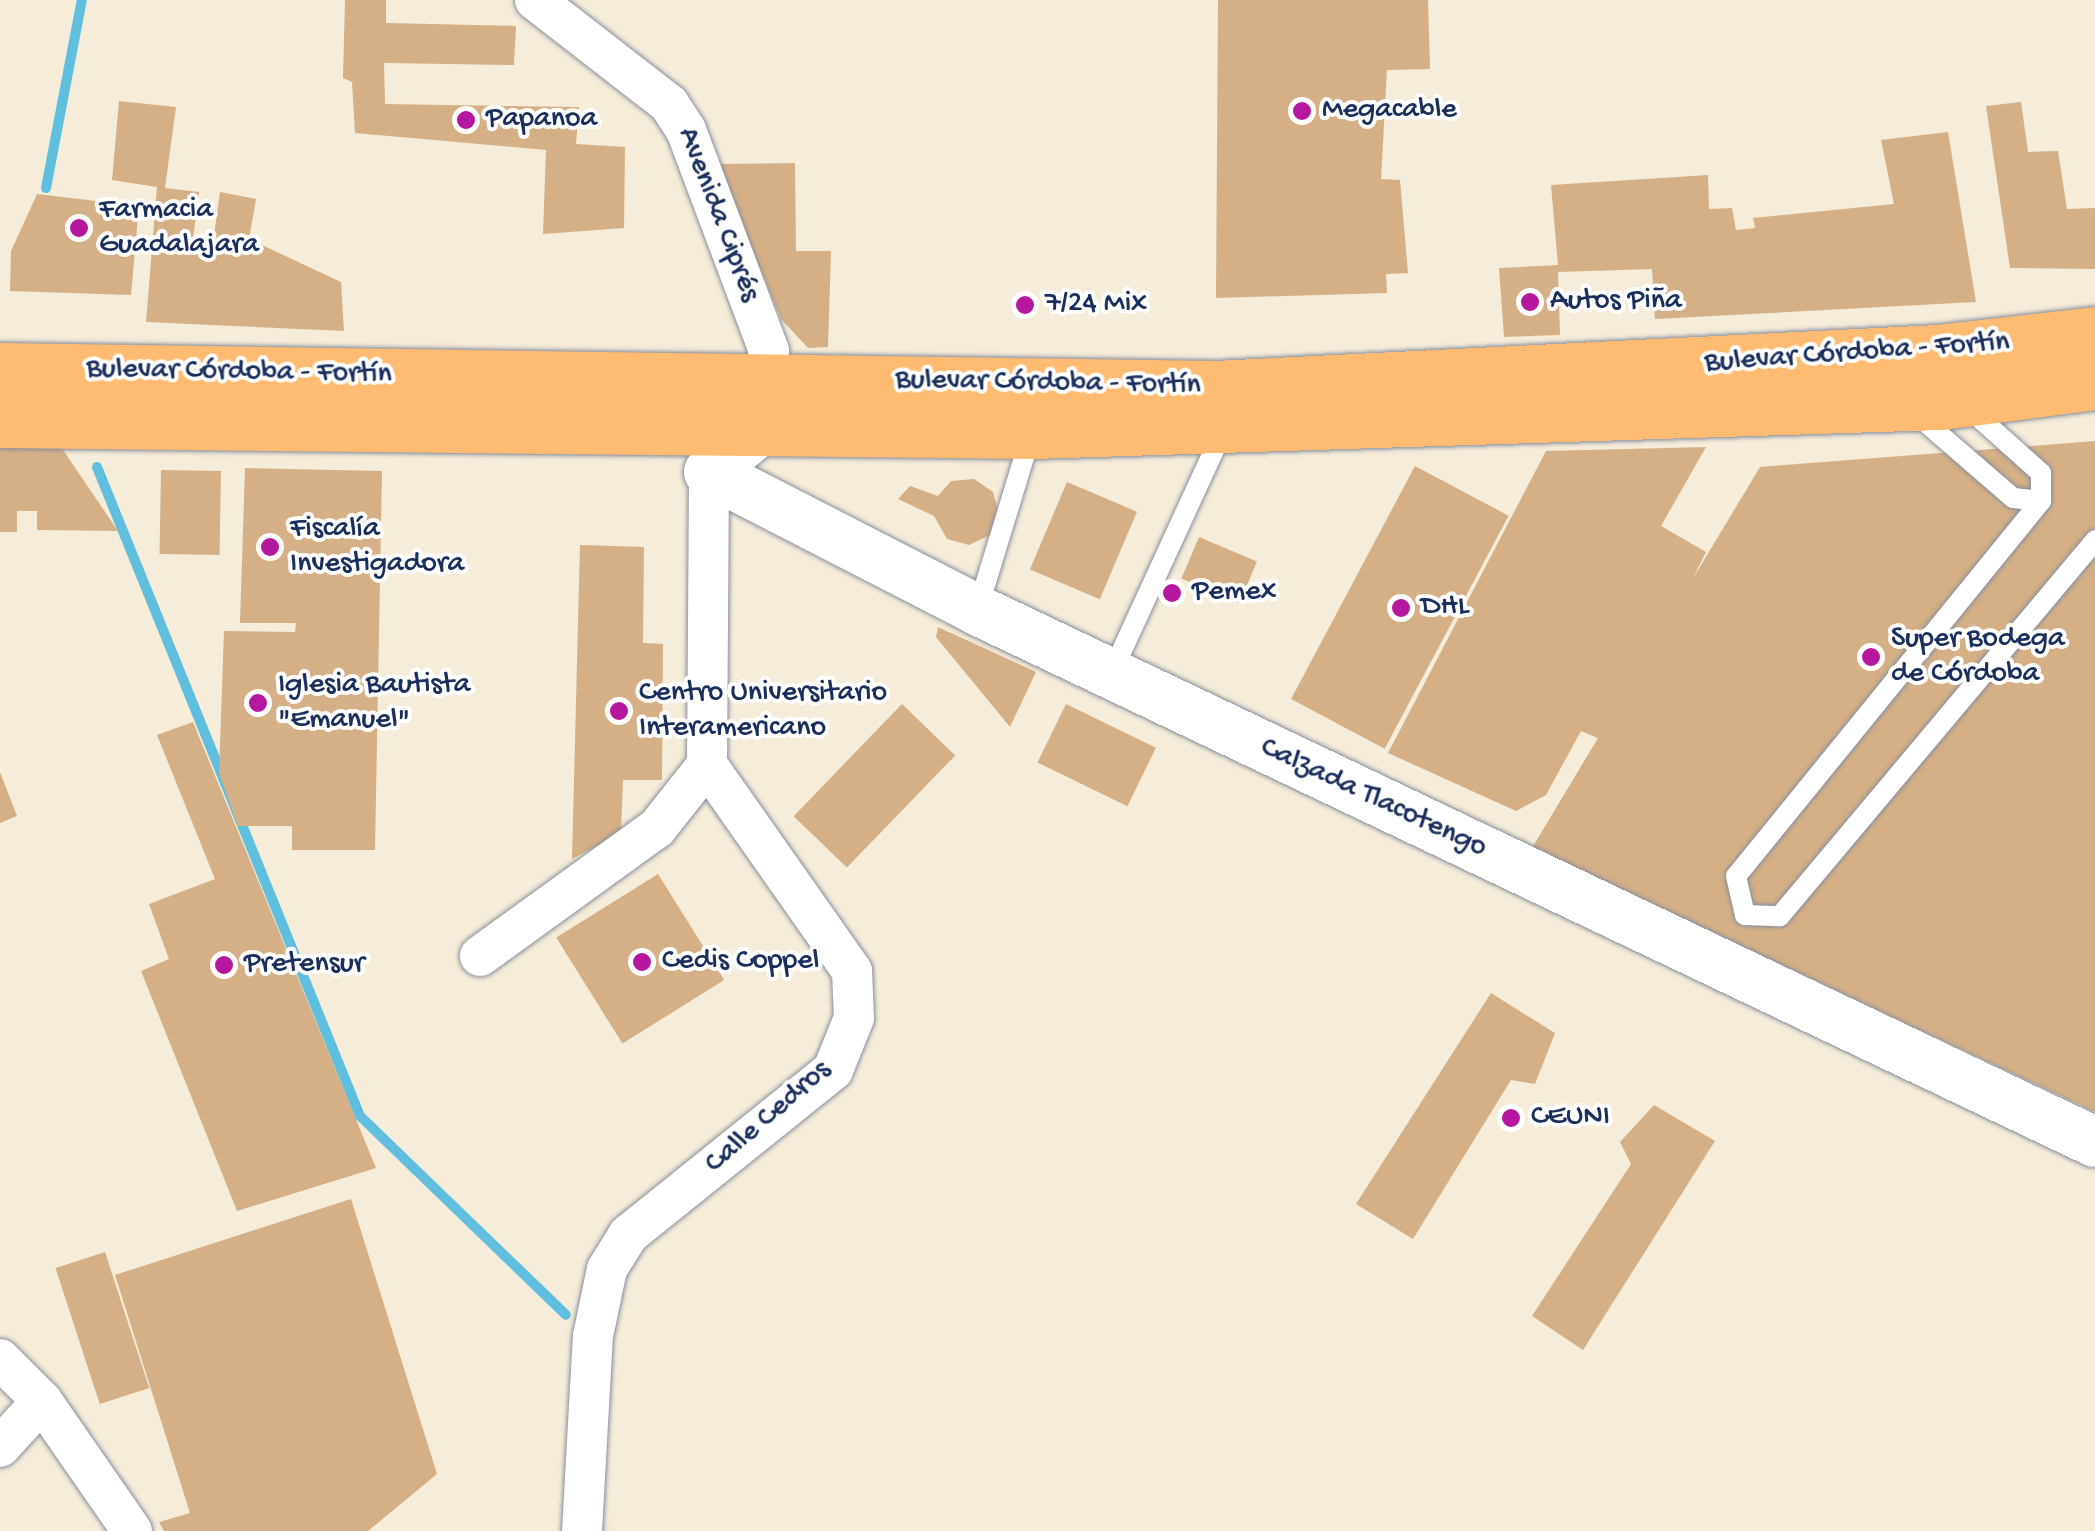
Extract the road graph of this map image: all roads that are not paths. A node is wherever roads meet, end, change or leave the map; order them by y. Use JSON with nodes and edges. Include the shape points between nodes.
{"nodes":[{"id":1,"x":535,"y":0,"type":"edge"},
{"id":2,"x":2095,"y":334,"type":"edge"},
{"id":3,"x":0,"y":370,"type":"edge"},
{"id":4,"x":764,"y":377,"type":"junction"},
{"id":5,"x":2095,"y":382,"type":"edge"},
{"id":6,"x":1935,"y":389,"type":"junction"},
{"id":7,"x":0,"y":420,"type":"edge"},
{"id":8,"x":1225,"y":426,"type":"junction"},
{"id":9,"x":1032,"y":430,"type":"junction"},
{"id":10,"x":754,"y":434,"type":"junction"},
{"id":11,"x":709,"y":472,"type":"junction"},
{"id":12,"x":2040,"y":501,"type":"junction"},
{"id":13,"x":2095,"y":540,"type":"edge"},
{"id":14,"x":977,"y":610,"type":"junction"},
{"id":15,"x":1111,"y":674,"type":"junction"},
{"id":16,"x":707,"y":765,"type":"junction"},
{"id":17,"x":480,"y":956,"type":"dead end"},
{"id":18,"x":2095,"y":1142,"type":"edge"},
{"id":19,"x":0,"y":1360,"type":"edge"},
{"id":20,"x":42,"y":1401,"type":"junction"},
{"id":21,"x":0,"y":1446,"type":"edge"},
{"id":22,"x":132,"y":1531,"type":"edge"},
{"id":23,"x":582,"y":1531,"type":"edge"}],
"edges":[{"from":1,"to":4,"type":"street","name":"Avenida Ciprés","via":[[669,104],[686,130],[769,351]]},
{"from":2,"to":6,"type":"main road","name":"Bulevar Córdoba - Fortín"},
{"from":3,"to":4,"type":"main road","name":"Bulevar Córdoba - Fortín"},
{"from":4,"to":6,"type":"main road","name":"Bulevar Córdoba - Fortín","via":[[1215,388]]},
{"from":4,"to":10,"type":"street"},
{"from":5,"to":6,"type":"main road","name":"Bulevar Córdoba - Fortín"},
{"from":6,"to":8,"type":"main road","name":"Bulevar Córdoba - Fortín"},
{"from":6,"to":12,"type":"lane","via":[[2013,498]]},
{"from":6,"to":12,"type":"lane","via":[[2041,473]]},
{"from":7,"to":10,"type":"main road","name":"Bulevar Córdoba - Fortín"},
{"from":8,"to":9,"type":"main road","name":"Bulevar Córdoba - Fortín"},
{"from":8,"to":15,"type":"lane"},
{"from":9,"to":10,"type":"main road","name":"Bulevar Córdoba - Fortín"},
{"from":9,"to":14,"type":"lane"},
{"from":10,"to":11,"type":"street"},
{"from":11,"to":14,"type":"street","name":"Calzada Tlacotengo"},
{"from":11,"to":16,"type":"street"},
{"from":12,"to":13,"type":"lane","via":[[1736,876],[1744,915],[1780,916]]},
{"from":14,"to":15,"type":"street","name":"Calzada Tlacotengo"},
{"from":15,"to":18,"type":"street","name":"Calzada Tlacotengo"},
{"from":16,"to":17,"type":"street","via":[[657,828]]},
{"from":16,"to":23,"type":"street","name":"Calle Cedros","via":[[852,971],[854,1018],[833,1070],[628,1235],[608,1268],[593,1336]]},
{"from":19,"to":20,"type":"street"},
{"from":20,"to":21,"type":"street"},
{"from":20,"to":22,"type":"street"}]}
